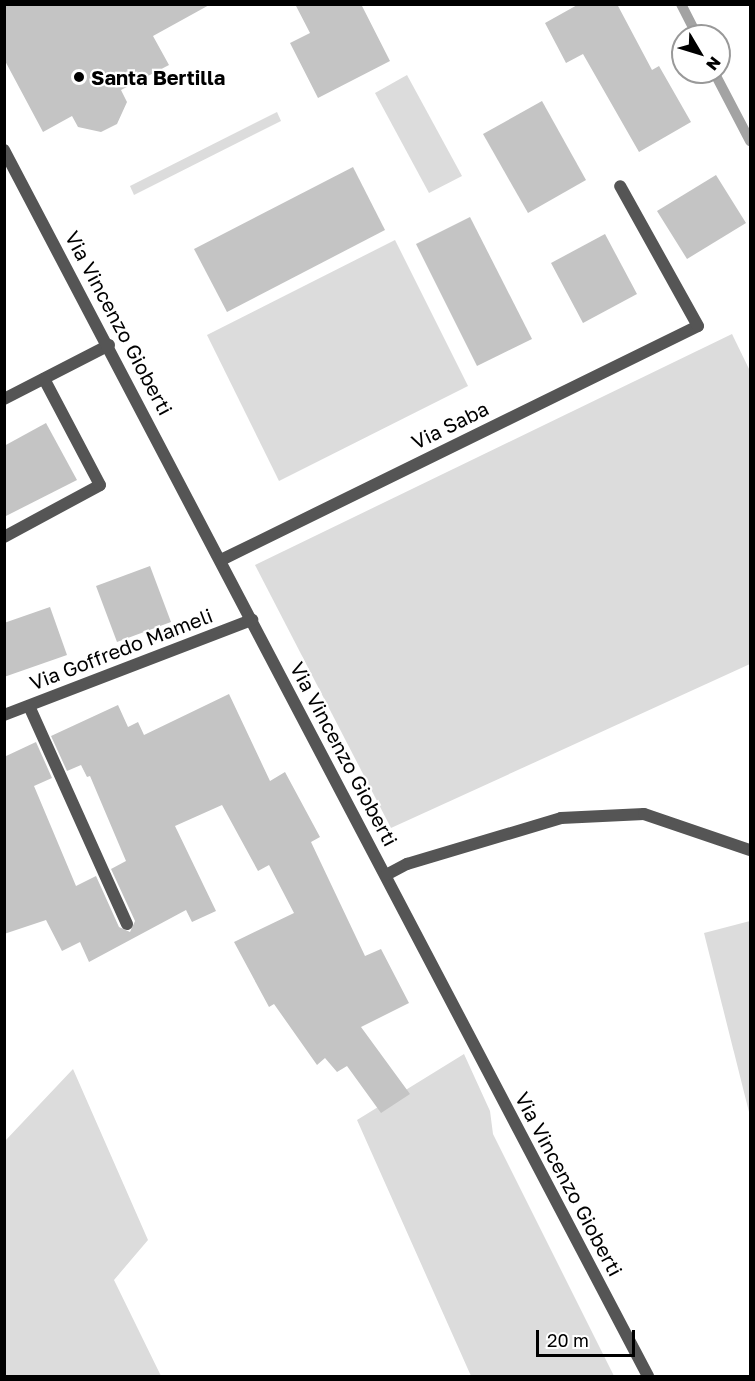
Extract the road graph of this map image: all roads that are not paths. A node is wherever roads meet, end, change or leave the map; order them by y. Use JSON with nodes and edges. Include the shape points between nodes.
{"nodes":[{"id":1,"x":4,"y":150,"type":"edge"},
{"id":2,"x":620,"y":186,"type":"dead end"},
{"id":3,"x":109,"y":345,"type":"junction"},
{"id":4,"x":44,"y":379,"type":"junction"},
{"id":5,"x":4,"y":399,"type":"edge"},
{"id":6,"x":4,"y":537,"type":"edge"},
{"id":7,"x":221,"y":560,"type":"junction"},
{"id":8,"x":252,"y":620,"type":"junction"},
{"id":9,"x":29,"y":706,"type":"junction"},
{"id":10,"x":4,"y":715,"type":"edge"},
{"id":11,"x":750,"y":850,"type":"edge"},
{"id":12,"x":386,"y":876,"type":"junction"},
{"id":13,"x":127,"y":924,"type":"dead end"},
{"id":14,"x":648,"y":1377,"type":"edge"}],
"edges":[{"from":1,"to":3,"type":"street","name":"Via Vincenzo Gioberti"},
{"from":2,"to":7,"type":"street","name":"Via Saba","via":[[698,326]]},
{"from":3,"to":4,"type":"street"},
{"from":3,"to":7,"type":"street","name":"Via Vincenzo Gioberti"},
{"from":4,"to":5,"type":"street"},
{"from":4,"to":6,"type":"street","via":[[100,485]]},
{"from":7,"to":8,"type":"street","name":"Via Vincenzo Gioberti"},
{"from":8,"to":9,"type":"street","name":"Via Goffredo Mameli"},
{"from":8,"to":12,"type":"street","name":"Via Vincenzo Gioberti"},
{"from":9,"to":10,"type":"street","name":"Via Goffredo Mameli"},
{"from":9,"to":13,"type":"street"},
{"from":11,"to":12,"type":"street","via":[[644,814],[561,818],[440,854]]},
{"from":12,"to":14,"type":"street","name":"Via Vincenzo Gioberti"}]}
